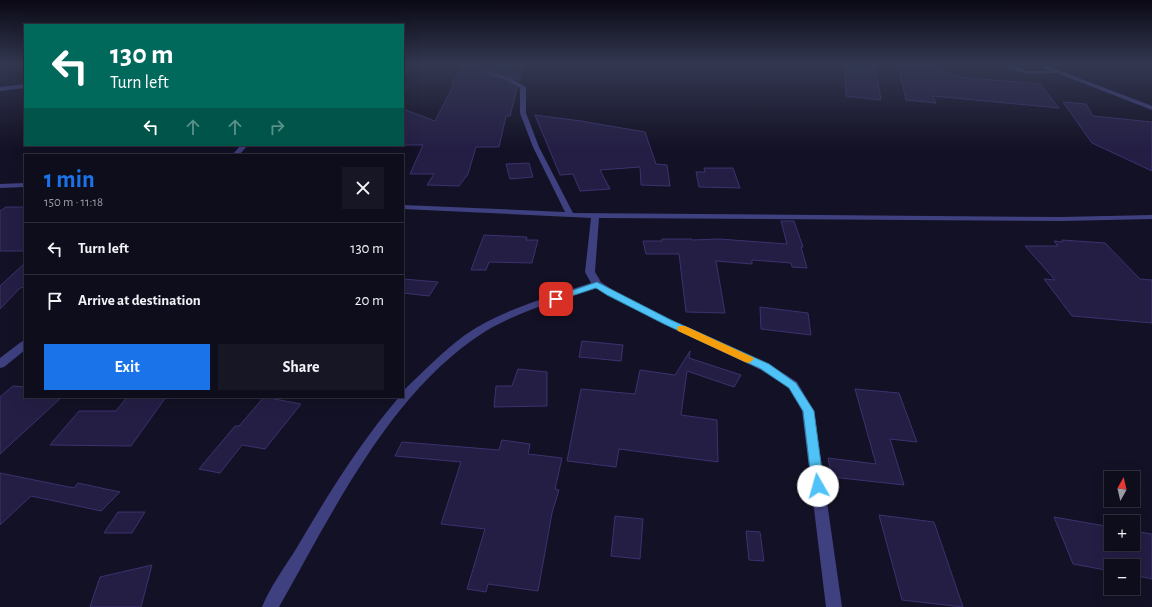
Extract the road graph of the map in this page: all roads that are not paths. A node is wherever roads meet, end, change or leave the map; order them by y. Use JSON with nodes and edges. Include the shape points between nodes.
{"nodes":[{"id":1,"x":524,"y":92,"type":"edge"},
{"id":2,"x":1112,"y":92,"type":"edge"},
{"id":3,"x":1152,"y":108,"type":"edge"},
{"id":4,"x":245,"y":146,"type":"edge"},
{"id":5,"x":236,"y":154,"type":"edge"},
{"id":6,"x":24,"y":185,"type":"edge"},
{"id":7,"x":0,"y":186,"type":"edge"},
{"id":8,"x":404,"y":207,"type":"edge"},
{"id":9,"x":570,"y":215,"type":"junction"},
{"id":10,"x":595,"y":215,"type":"junction"},
{"id":11,"x":1152,"y":217,"type":"edge"},
{"id":12,"x":597,"y":284,"type":"junction"},
{"id":13,"x":24,"y":345,"type":"edge"},
{"id":14,"x":0,"y":364,"type":"edge"},
{"id":15,"x":270,"y":607,"type":"edge"},
{"id":16,"x":834,"y":607,"type":"edge"}],
"edges":[{"from":1,"to":9,"type":"street","via":[[523,113],[536,147]]},
{"from":2,"to":3,"type":"street"},
{"from":4,"to":5,"type":"street"},
{"from":6,"to":7,"type":"street"},
{"from":8,"to":9,"type":"street"},
{"from":9,"to":10,"type":"street"},
{"from":10,"to":11,"type":"street","via":[[1046,219]]},
{"from":10,"to":12,"type":"street","via":[[590,272]]},
{"from":12,"to":15,"type":"street","via":[[514,313],[470,337],[435,364],[398,406],[356,463]]},
{"from":12,"to":16,"type":"street","via":[[668,322],[765,367],[792,386],[808,411]]},
{"from":13,"to":14,"type":"street"}]}
